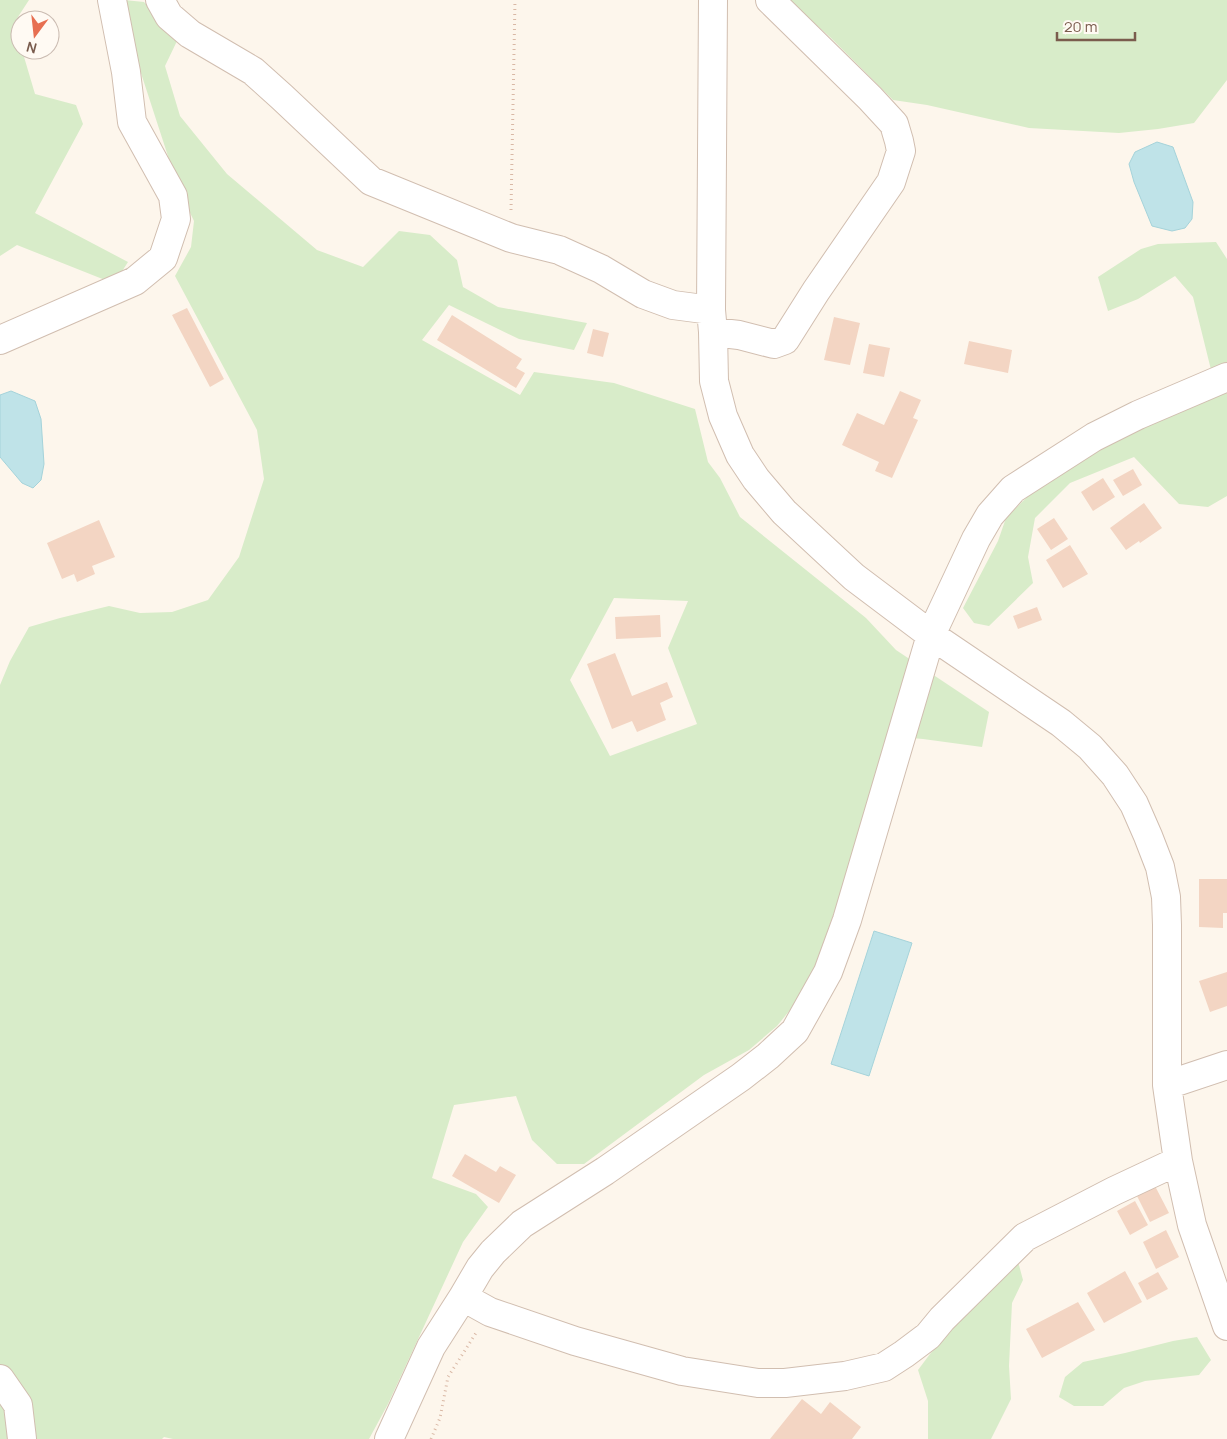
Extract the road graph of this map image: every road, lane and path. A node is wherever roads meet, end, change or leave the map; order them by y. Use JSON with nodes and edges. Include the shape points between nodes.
{"nodes":[{"id":1,"x":112,"y":0,"type":"edge"},
{"id":2,"x":160,"y":0,"type":"edge"},
{"id":3,"x":515,"y":0,"type":"edge"},
{"id":4,"x":713,"y":0,"type":"edge"},
{"id":5,"x":770,"y":0,"type":"edge"},
{"id":6,"x":511,"y":238,"type":"junction"},
{"id":7,"x":712,"y":321,"type":"junction"},
{"id":8,"x":0,"y":340,"type":"edge"},
{"id":9,"x":1227,"y":376,"type":"edge"},
{"id":10,"x":931,"y":635,"type":"junction"},
{"id":11,"x":1227,"y":1065,"type":"edge"},
{"id":12,"x":1167,"y":1085,"type":"junction"},
{"id":13,"x":1178,"y":1161,"type":"junction"},
{"id":14,"x":463,"y":1297,"type":"junction"},
{"id":15,"x":490,"y":1312,"type":"junction"},
{"id":16,"x":1227,"y":1326,"type":"edge"},
{"id":17,"x":0,"y":1379,"type":"edge"},
{"id":18,"x":22,"y":1439,"type":"edge"},
{"id":19,"x":389,"y":1439,"type":"edge"},
{"id":20,"x":431,"y":1439,"type":"edge"}],
"edges":[{"from":1,"to":8,"type":"street","via":[[132,122],[173,196],[176,219],[163,258],[135,281]]},
{"from":2,"to":6,"type":"street","via":[[169,16],[190,34],[253,71],[371,181]]},
{"from":3,"to":6,"type":"path"},
{"from":4,"to":7,"type":"street"},
{"from":5,"to":7,"type":"street","via":[[894,124],[901,151],[891,182],[785,340],[774,344],[739,335]]},
{"from":6,"to":7,"type":"street","via":[[559,250],[601,269],[643,294]]},
{"from":7,"to":10,"type":"street","via":[[714,381],[723,416],[740,455],[756,479],[784,512],[854,577]]},
{"from":9,"to":10,"type":"street","via":[[1094,436],[1013,489],[990,515],[976,539]]},
{"from":10,"to":12,"type":"street","via":[[1061,723],[1090,747],[1134,804],[1160,867],[1166,897]]},
{"from":10,"to":14,"type":"street","via":[[848,920],[828,972],[795,1031],[741,1077],[522,1224],[480,1268]]},
{"from":11,"to":12,"type":"street"},
{"from":12,"to":13,"type":"street"},
{"from":13,"to":15,"type":"street","via":[[1026,1237],[928,1336],[884,1367],[845,1376],[758,1383],[682,1371],[575,1342]]},
{"from":13,"to":16,"type":"street","via":[[1192,1225]]},
{"from":14,"to":15,"type":"street"},
{"from":14,"to":19,"type":"street","via":[[431,1347]]},
{"from":15,"to":20,"type":"path","via":[[448,1377],[440,1418]]},
{"from":17,"to":18,"type":"street","via":[[18,1405]]}]}
